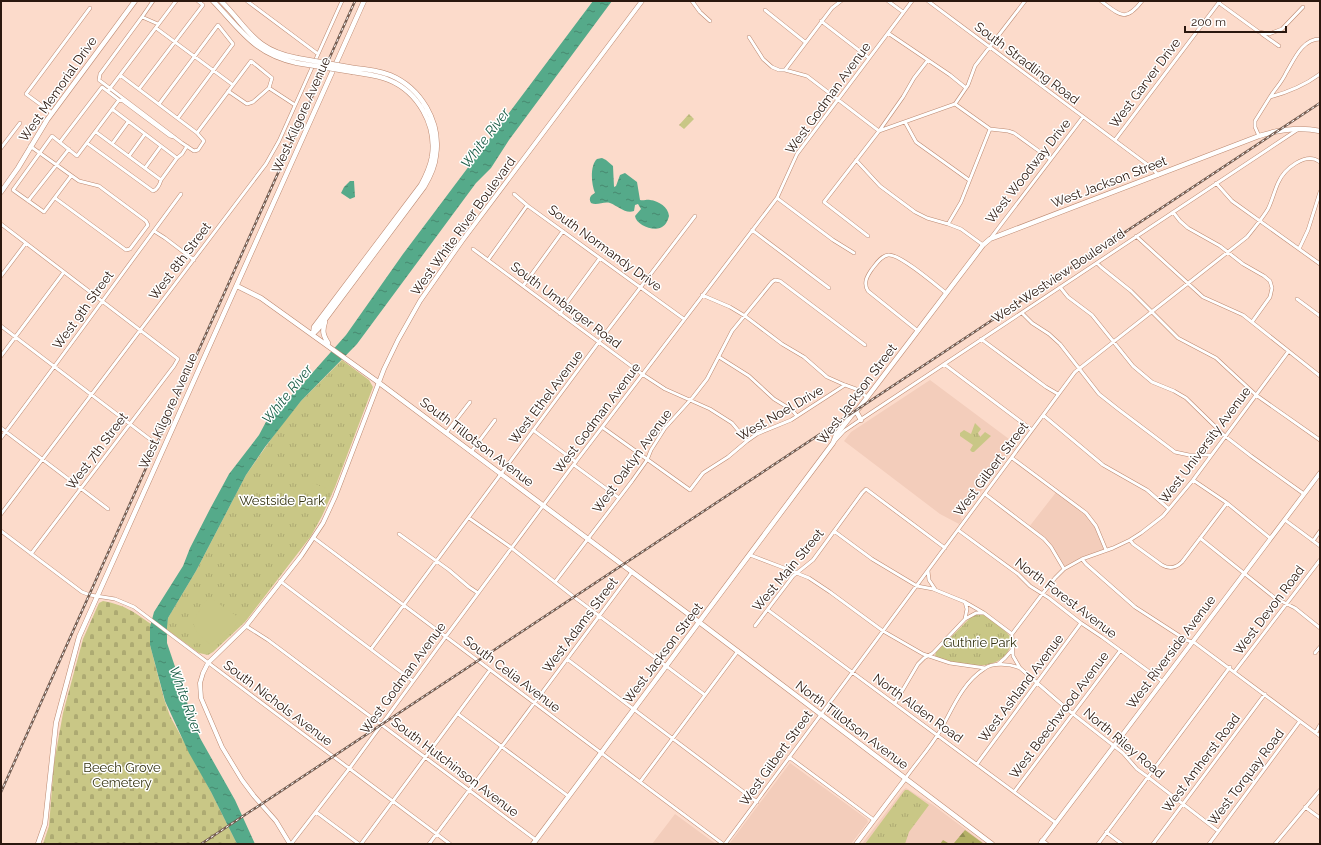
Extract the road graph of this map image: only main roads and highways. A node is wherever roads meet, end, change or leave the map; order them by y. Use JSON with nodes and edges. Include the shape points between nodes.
{"nodes":[{"id":1,"x":134,"y":1,"type":"edge"},
{"id":2,"x":213,"y":1,"type":"edge"},
{"id":3,"x":221,"y":1,"type":"edge"},
{"id":4,"x":364,"y":1,"type":"edge"},
{"id":5,"x":297,"y":61,"type":"junction"},
{"id":6,"x":354,"y":70,"type":"junction"},
{"id":7,"x":1320,"y":131,"type":"edge"},
{"id":8,"x":1,"y":192,"type":"edge"},
{"id":9,"x":237,"y":286,"type":"junction"},
{"id":10,"x":327,"y":317,"type":"junction"},
{"id":11,"x":313,"y":334,"type":"junction"},
{"id":12,"x":324,"y":341,"type":"junction"},
{"id":13,"x":856,"y":411,"type":"junction"},
{"id":14,"x":861,"y":420,"type":"road end"},
{"id":15,"x":700,"y":622,"type":"junction"},
{"id":16,"x":534,"y":842,"type":"edge"},
{"id":17,"x":38,"y":844,"type":"edge"},
{"id":18,"x":992,"y":844,"type":"edge"}],
"edges":[{"from":1,"to":8,"type":"main road","name":"West Memorial Drive","via":[[52,113]]},
{"from":2,"to":5,"type":"main road","via":[[245,36],[260,48],[275,57]]},
{"from":3,"to":5,"type":"main road","via":[[262,45]]},
{"from":4,"to":9,"type":"main road","name":"West Kilgore Avenue"},
{"from":5,"to":6,"type":"main road","bridge":true},
{"from":6,"to":10,"type":"main road","via":[[372,70],[391,76],[417,94],[434,123],[436,156],[424,187]]},
{"from":6,"to":11,"type":"main road","via":[[389,80],[414,97],[430,124],[432,155],[421,185],[314,327]]},
{"from":7,"to":13,"type":"main road","name":"West Jackson Street","via":[[1308,129],[1259,136],[990,239]]},
{"from":9,"to":11,"type":"main road","via":[[261,298]]},
{"from":9,"to":17,"type":"main road","name":"West Kilgore Avenue","via":[[79,637],[56,724],[45,824]]},
{"from":10,"to":11,"type":"main road"},
{"from":10,"to":12,"type":"main road","via":[[322,330]]},
{"from":11,"to":12,"type":"main road"},
{"from":12,"to":15,"type":"main road","name":"South Tillotson Avenue"},
{"from":13,"to":14,"type":"main road"},
{"from":13,"to":15,"type":"main road","name":"West Jackson Street"},
{"from":15,"to":16,"type":"main road","name":"West Jackson Street"},
{"from":15,"to":18,"type":"main road","name":"North Tillotson Avenue"}]}
